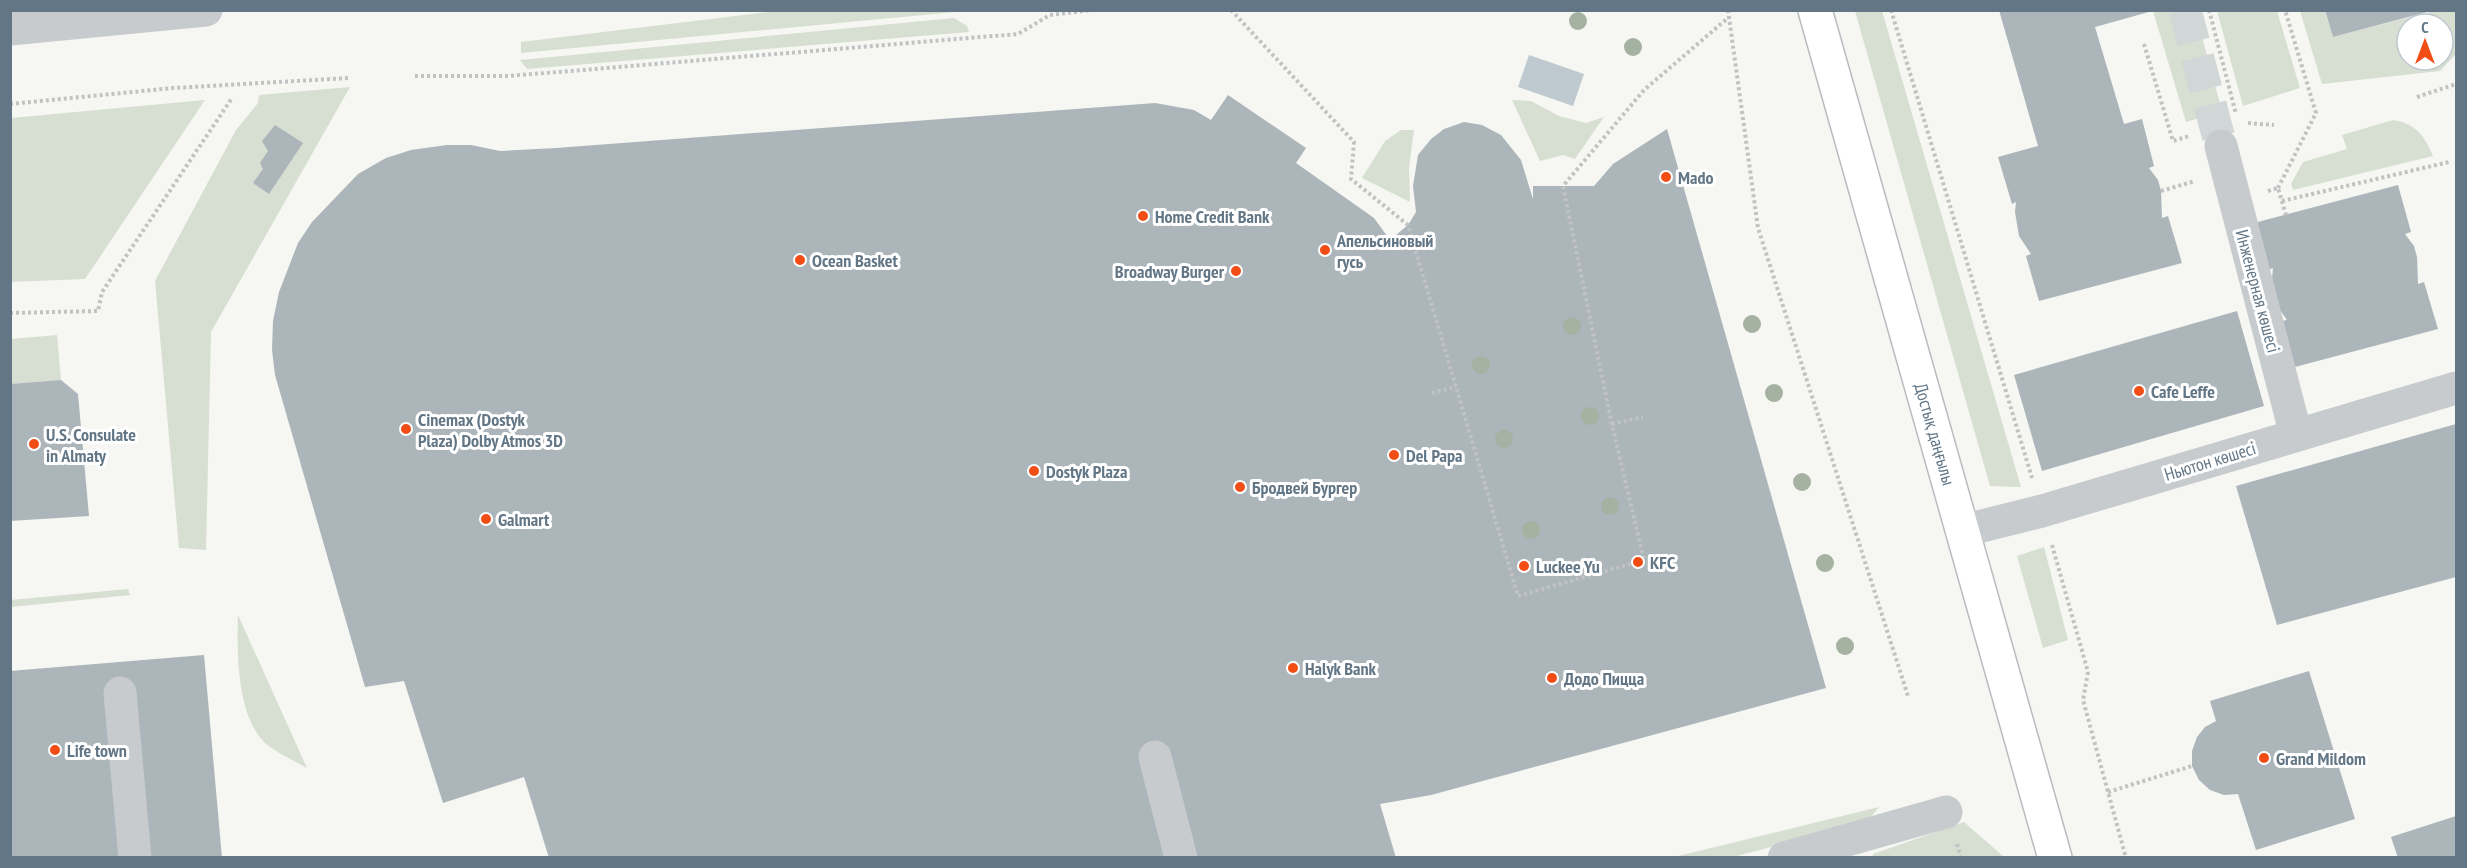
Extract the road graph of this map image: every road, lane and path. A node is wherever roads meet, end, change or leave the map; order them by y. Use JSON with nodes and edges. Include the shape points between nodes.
{"nodes":[{"id":1,"x":206,"y":10,"type":"edge"},
{"id":2,"x":1092,"y":10,"type":"edge"},
{"id":3,"x":1231,"y":10,"type":"edge"},
{"id":4,"x":1728,"y":10,"type":"edge"},
{"id":5,"x":1815,"y":10,"type":"edge"},
{"id":6,"x":1891,"y":10,"type":"edge"},
{"id":7,"x":2284,"y":10,"type":"edge"},
{"id":8,"x":1729,"y":17,"type":"junction"},
{"id":9,"x":10,"y":29,"type":"edge"},
{"id":10,"x":2144,"y":44,"type":"dead end"},
{"id":11,"x":415,"y":76,"type":"dead end"},
{"id":12,"x":350,"y":78,"type":"dead end"},
{"id":13,"x":2457,"y":84,"type":"edge"},
{"id":14,"x":2417,"y":97,"type":"dead end"},
{"id":15,"x":231,"y":98,"type":"dead end"},
{"id":16,"x":10,"y":104,"type":"edge"},
{"id":17,"x":2274,"y":125,"type":"dead end"},
{"id":18,"x":2218,"y":134,"type":"junction"},
{"id":19,"x":2449,"y":162,"type":"dead end"},
{"id":20,"x":2278,"y":188,"type":"dead end"},
{"id":21,"x":2282,"y":201,"type":"dead end"},
{"id":22,"x":10,"y":313,"type":"edge"},
{"id":23,"x":1456,"y":387,"type":"junction"},
{"id":24,"x":2457,"y":388,"type":"edge"},
{"id":25,"x":1432,"y":393,"type":"dead end"},
{"id":26,"x":1643,"y":417,"type":"dead end"},
{"id":27,"x":1611,"y":424,"type":"junction"},
{"id":28,"x":2296,"y":435,"type":"junction"},
{"id":29,"x":2042,"y":511,"type":"junction"},
{"id":30,"x":1962,"y":531,"type":"junction"},
{"id":31,"x":120,"y":693,"type":"dead end"},
{"id":32,"x":1908,"y":696,"type":"dead end"},
{"id":33,"x":1155,"y":757,"type":"dead end"},
{"id":34,"x":2192,"y":766,"type":"dead end"},
{"id":35,"x":2108,"y":792,"type":"junction"},
{"id":36,"x":1946,"y":812,"type":"dead end"},
{"id":37,"x":1879,"y":845,"type":"edge"},
{"id":38,"x":135,"y":858,"type":"edge"},
{"id":39,"x":1181,"y":858,"type":"edge"},
{"id":40,"x":1784,"y":858,"type":"edge"},
{"id":41,"x":2055,"y":858,"type":"edge"},
{"id":42,"x":2126,"y":858,"type":"edge"}],
"edges":[{"from":1,"to":9,"type":"street"},
{"from":2,"to":11,"type":"path","via":[[1050,15],[1018,34],[508,76]]},
{"from":3,"to":23,"type":"path","via":[[1354,142],[1351,179],[1408,225]]},
{"from":4,"to":8,"type":"path"},
{"from":5,"to":30,"type":"main road","name":"Достық даңғылы"},
{"from":6,"to":29,"type":"path"},
{"from":7,"to":20,"type":"path","via":[[2316,113]]},
{"from":8,"to":27,"type":"path","via":[[1644,90],[1563,186]]},
{"from":8,"to":32,"type":"path","via":[[1758,228]]},
{"from":10,"to":18,"type":"path","via":[[2172,141]]},
{"from":12,"to":16,"type":"path","via":[[172,88]]},
{"from":13,"to":14,"type":"path"},
{"from":15,"to":22,"type":"path","via":[[102,292],[98,311]]},
{"from":17,"to":18,"type":"path"},
{"from":18,"to":28,"type":"street","name":"Инженерная көшесі"},
{"from":19,"to":21,"type":"path"},
{"from":23,"to":25,"type":"path"},
{"from":23,"to":27,"type":"path","via":[[1518,596],[1644,560]]},
{"from":24,"to":28,"type":"street","name":"Ньютон көшесі"},
{"from":26,"to":27,"type":"path"},
{"from":28,"to":29,"type":"street","name":"Ньютон көшесі"},
{"from":29,"to":30,"type":"street","name":"Ньютон көшесі"},
{"from":29,"to":35,"type":"path","via":[[2088,672],[2083,700]]},
{"from":30,"to":41,"type":"main road","name":"Достық даңғылы"},
{"from":31,"to":38,"type":"street"},
{"from":33,"to":39,"type":"street"},
{"from":34,"to":35,"type":"path"},
{"from":35,"to":42,"type":"path"},
{"from":36,"to":37,"type":"street"},
{"from":37,"to":40,"type":"street"}]}
